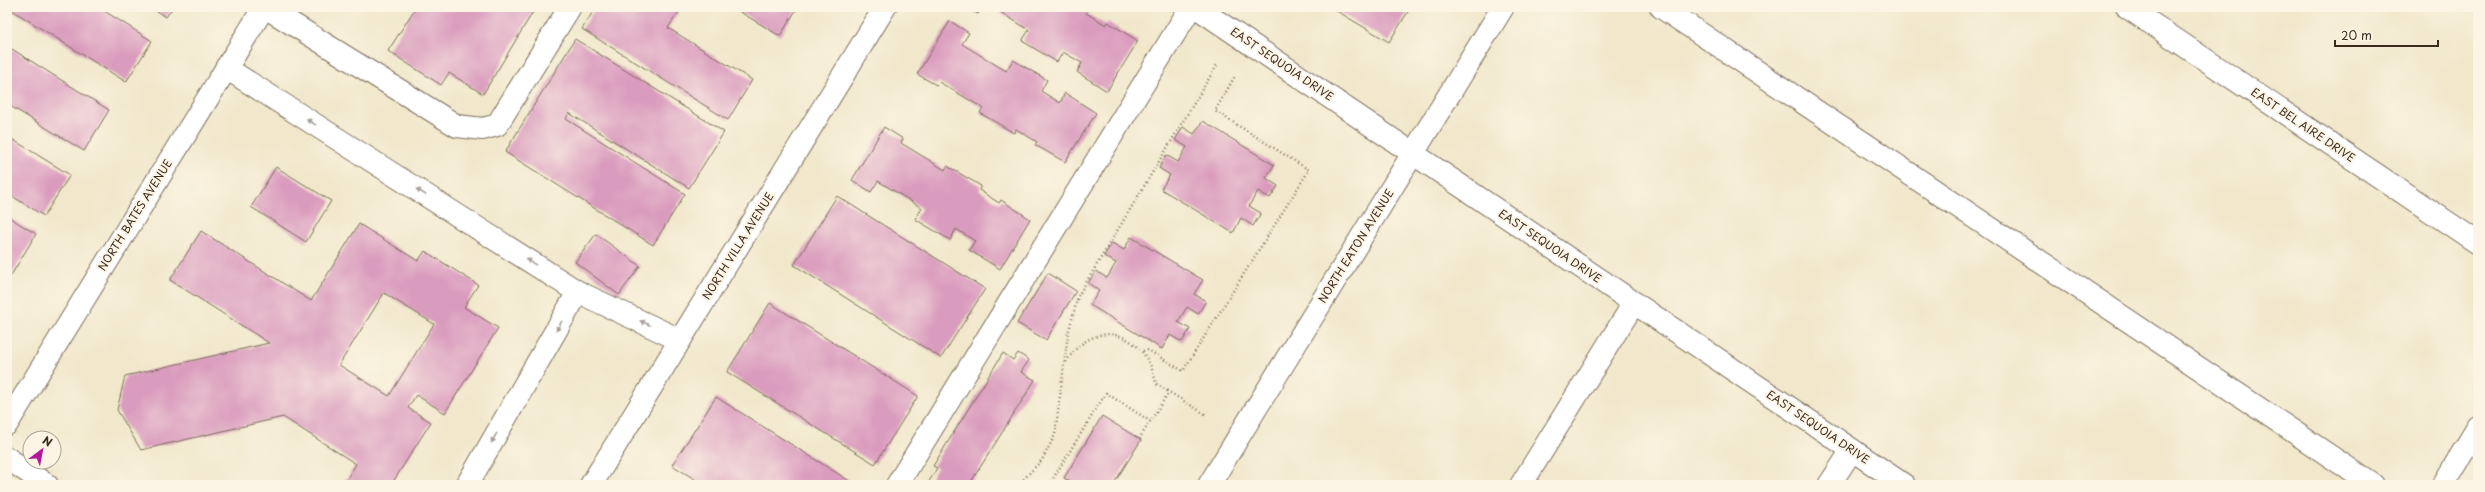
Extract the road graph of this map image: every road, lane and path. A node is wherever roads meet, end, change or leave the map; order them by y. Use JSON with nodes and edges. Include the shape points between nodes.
{"nodes":[{"id":1,"x":264,"y":7,"type":"edge"},
{"id":2,"x":570,"y":7,"type":"edge"},
{"id":3,"x":885,"y":7,"type":"edge"},
{"id":4,"x":1191,"y":7,"type":"edge"},
{"id":5,"x":1196,"y":7,"type":"edge"},
{"id":6,"x":1503,"y":7,"type":"edge"},
{"id":7,"x":1661,"y":7,"type":"edge"},
{"id":8,"x":2127,"y":7,"type":"edge"},
{"id":9,"x":1217,"y":64,"type":"dead end"},
{"id":10,"x":226,"y":68,"type":"junction"},
{"id":11,"x":1234,"y":76,"type":"dead end"},
{"id":12,"x":1413,"y":152,"type":"junction"},
{"id":13,"x":2478,"y":243,"type":"edge"},
{"id":14,"x":578,"y":292,"type":"junction"},
{"id":15,"x":1634,"y":303,"type":"junction"},
{"id":16,"x":680,"y":340,"type":"junction"},
{"id":17,"x":1143,"y":351,"type":"junction"},
{"id":18,"x":1065,"y":364,"type":"junction"},
{"id":19,"x":1168,"y":392,"type":"junction"},
{"id":20,"x":1205,"y":414,"type":"dead end"},
{"id":21,"x":1150,"y":421,"type":"junction"},
{"id":22,"x":7,"y":424,"type":"edge"},
{"id":23,"x":2478,"y":427,"type":"edge"},
{"id":24,"x":1139,"y":438,"type":"dead end"},
{"id":25,"x":1852,"y":450,"type":"junction"},
{"id":26,"x":7,"y":458,"type":"edge"},
{"id":27,"x":47,"y":485,"type":"edge"},
{"id":28,"x":467,"y":485,"type":"edge"},
{"id":29,"x":591,"y":485,"type":"edge"},
{"id":30,"x":897,"y":485,"type":"edge"},
{"id":31,"x":1018,"y":485,"type":"edge"},
{"id":32,"x":1049,"y":485,"type":"edge"},
{"id":33,"x":1209,"y":485,"type":"edge"},
{"id":34,"x":1521,"y":485,"type":"edge"},
{"id":35,"x":1829,"y":485,"type":"edge"},
{"id":36,"x":1904,"y":485,"type":"edge"},
{"id":37,"x":2373,"y":485,"type":"edge"},
{"id":38,"x":2443,"y":485,"type":"edge"}],
"edges":[{"from":1,"to":2,"type":"street","via":[[457,126],[483,129],[497,125]]},
{"from":1,"to":10,"type":"street","name":"NORTH BATES AVENUE"},
{"from":3,"to":16,"type":"street","name":"NORTH VILLA AVENUE"},
{"from":4,"to":30,"type":"street"},
{"from":5,"to":12,"type":"street","name":"EAST SEQUOIA DRIVE"},
{"from":6,"to":12,"type":"street","name":"NORTH EATON AVENUE"},
{"from":7,"to":37,"type":"street"},
{"from":8,"to":13,"type":"street","name":"EAST BEL AIRE DRIVE"},
{"from":9,"to":18,"type":"path","via":[[1078,296],[1068,334]]},
{"from":14,"to":10,"type":"street","one_way":true},
{"from":10,"to":22,"type":"street","name":"NORTH BATES AVENUE"},
{"from":11,"to":17,"type":"path","via":[[1215,111],[1309,170],[1183,371],[1148,350]]},
{"from":12,"to":15,"type":"street","name":"EAST SEQUOIA DRIVE"},
{"from":12,"to":33,"type":"street","name":"NORTH EATON AVENUE"},
{"from":16,"to":14,"type":"street","one_way":true},
{"from":14,"to":28,"type":"street","one_way":true},
{"from":15,"to":25,"type":"street","name":"EAST SEQUOIA DRIVE"},
{"from":15,"to":34,"type":"street"},
{"from":16,"to":29,"type":"street","name":"NORTH VILLA AVENUE"},
{"from":17,"to":18,"type":"path","via":[[1124,338],[1101,335],[1082,343],[1072,352]]},
{"from":17,"to":19,"type":"path","via":[[1152,367],[1156,384]]},
{"from":18,"to":31,"type":"path","via":[[1058,420],[1052,441],[1042,460]]},
{"from":19,"to":20,"type":"path"},
{"from":19,"to":21,"type":"path"},
{"from":21,"to":24,"type":"path"},
{"from":21,"to":32,"type":"path","via":[[1106,393]]},
{"from":23,"to":38,"type":"street"},
{"from":25,"to":35,"type":"street"},
{"from":25,"to":36,"type":"street","name":"EAST SEQUOIA DRIVE"},
{"from":26,"to":27,"type":"street"}]}
